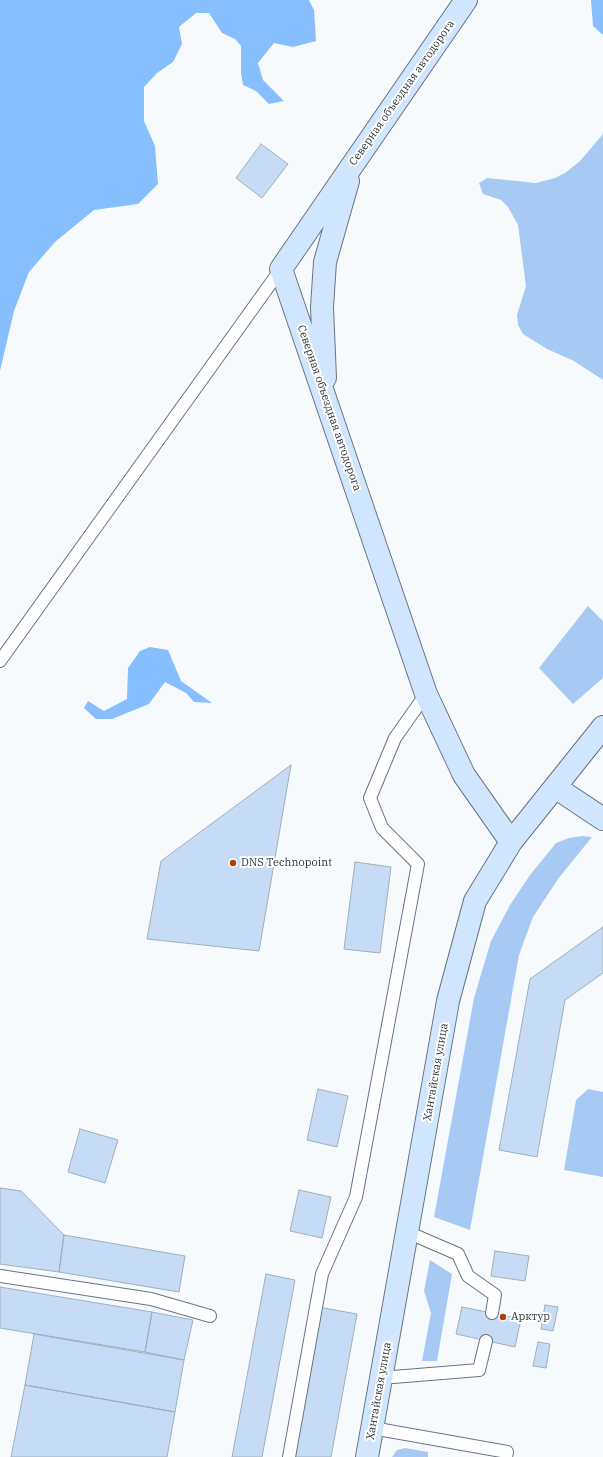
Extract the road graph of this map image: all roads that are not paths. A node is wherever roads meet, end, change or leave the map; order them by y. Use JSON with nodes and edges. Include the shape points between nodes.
{"nodes":[{"id":1,"x":466,"y":0,"type":"edge"},
{"id":2,"x":353,"y":163,"type":"junction"},
{"id":3,"x":281,"y":269,"type":"junction"},
{"id":4,"x":326,"y":402,"type":"junction"},
{"id":5,"x":0,"y":661,"type":"edge"},
{"id":6,"x":426,"y":694,"type":"junction"},
{"id":7,"x":603,"y":727,"type":"edge"},
{"id":8,"x":555,"y":787,"type":"junction"},
{"id":9,"x":603,"y":819,"type":"edge"},
{"id":10,"x":511,"y":842,"type":"junction"},
{"id":11,"x":407,"y":1232,"type":"junction"},
{"id":12,"x":0,"y":1276,"type":"edge"},
{"id":13,"x":492,"y":1313,"type":"dead end"},
{"id":14,"x":210,"y":1316,"type":"dead end"},
{"id":15,"x":486,"y":1341,"type":"dead end"},
{"id":16,"x":381,"y":1378,"type":"junction"},
{"id":17,"x":372,"y":1428,"type":"junction"},
{"id":18,"x":289,"y":1457,"type":"edge"},
{"id":19,"x":367,"y":1457,"type":"edge"},
{"id":20,"x":506,"y":1457,"type":"edge"}],
"edges":[{"from":1,"to":2,"type":"street","name":"Северная объездная автодорога"},
{"from":2,"to":3,"type":"street","name":"Северная объездная автодорога"},
{"from":2,"to":4,"type":"street","via":[[326,262],[322,307]]},
{"from":3,"to":4,"type":"street","name":"Северная объездная автодорога"},
{"from":3,"to":5,"type":"lane"},
{"from":4,"to":6,"type":"street","name":"Северная объездная автодорога"},
{"from":6,"to":10,"type":"street","name":"Северная объездная автодорога","via":[[464,774]]},
{"from":6,"to":18,"type":"lane","via":[[395,738],[370,798],[382,828],[418,864],[356,1197],[322,1274]]},
{"from":7,"to":8,"type":"street","name":"Хантайская улица"},
{"from":8,"to":9,"type":"street"},
{"from":8,"to":10,"type":"street","name":"Хантайская улица"},
{"from":10,"to":11,"type":"street","name":"Хантайская улица","via":[[475,901],[448,1001]]},
{"from":11,"to":13,"type":"lane","via":[[458,1254],[468,1276],[495,1295]]},
{"from":11,"to":16,"type":"street","name":"Хантайская улица"},
{"from":12,"to":14,"type":"lane","via":[[151,1299]]},
{"from":15,"to":16,"type":"lane","via":[[480,1370]]},
{"from":16,"to":17,"type":"street","name":"Хантайская улица"},
{"from":17,"to":19,"type":"street","name":"Хантайская улица"},
{"from":17,"to":20,"type":"lane","via":[[507,1452]]}]}
